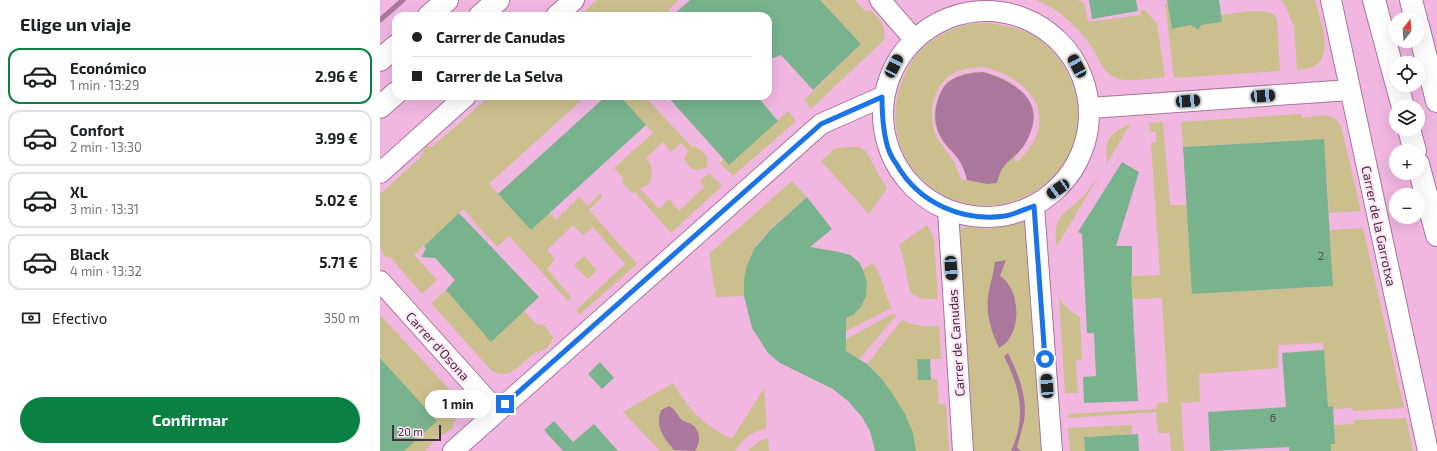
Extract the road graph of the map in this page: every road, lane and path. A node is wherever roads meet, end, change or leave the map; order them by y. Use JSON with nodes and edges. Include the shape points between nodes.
{"nodes":[{"id":1,"x":447,"y":0,"type":"edge"},
{"id":2,"x":498,"y":0,"type":"edge"},
{"id":3,"x":574,"y":0,"type":"edge"},
{"id":4,"x":880,"y":0,"type":"edge"},
{"id":5,"x":1331,"y":0,"type":"edge"},
{"id":6,"x":1374,"y":0,"type":"edge"},
{"id":7,"x":1411,"y":0,"type":"edge"},
{"id":8,"x":434,"y":12,"type":"edge"},
{"id":9,"x":484,"y":12,"type":"edge"},
{"id":10,"x":560,"y":12,"type":"edge"},
{"id":11,"x":1414,"y":12,"type":"edge"},
{"id":12,"x":914,"y":39,"type":"junction"},
{"id":13,"x":1424,"y":48,"type":"edge"},
{"id":14,"x":392,"y":50,"type":"edge"},
{"id":15,"x":1389,"y":56,"type":"edge"},
{"id":16,"x":380,"y":60,"type":"edge"},
{"id":17,"x":1350,"y":90,"type":"junction"},
{"id":18,"x":392,"y":97,"type":"edge"},
{"id":19,"x":882,"y":97,"type":"junction"},
{"id":20,"x":462,"y":100,"type":"edge"},
{"id":21,"x":1437,"y":101,"type":"edge"},
{"id":22,"x":380,"y":108,"type":"edge"},
{"id":23,"x":1090,"y":108,"type":"junction"},
{"id":24,"x":380,"y":173,"type":"edge"},
{"id":25,"x":1422,"y":180,"type":"edge"},
{"id":26,"x":1034,"y":206,"type":"junction"},
{"id":27,"x":948,"y":210,"type":"junction"},
{"id":28,"x":1437,"y":235,"type":"edge"},
{"id":29,"x":380,"y":281,"type":"edge"},
{"id":30,"x":497,"y":411,"type":"junction"},
{"id":31,"x":453,"y":451,"type":"edge"},
{"id":32,"x":963,"y":451,"type":"edge"},
{"id":33,"x":1052,"y":451,"type":"edge"},
{"id":34,"x":1428,"y":451,"type":"edge"}],
"edges":[{"from":1,"to":8,"type":"highway"},
{"from":2,"to":9,"type":"highway"},
{"from":3,"to":10,"type":"street"},
{"from":4,"to":12,"type":"street"},
{"from":5,"to":17,"type":"street","name":"Carrer de la Garrotxa"},
{"from":6,"to":15,"type":"highway"},
{"from":7,"to":11,"type":"highway"},
{"from":12,"to":19,"type":"street","via":[[899,56]]},
{"from":12,"to":23,"type":"street","via":[[938,22],[966,12],[995,10],[1024,17],[1050,32],[1070,53],[1084,79]]},
{"from":13,"to":21,"type":"highway"},
{"from":14,"to":16,"type":"highway"},
{"from":17,"to":23,"type":"street"},
{"from":17,"to":34,"type":"street","name":"Carrer de la Garrotxa"},
{"from":18,"to":22,"type":"highway"},
{"from":19,"to":27,"type":"street","via":[[883,126],[890,153],[903,177],[923,196]]},
{"from":19,"to":30,"type":"street","via":[[821,124]]},
{"from":20,"to":24,"type":"street"},
{"from":23,"to":26,"type":"street","via":[[1088,138],[1076,165],[1058,189]]},
{"from":25,"to":28,"type":"highway"},
{"from":26,"to":27,"type":"street","via":[[1006,216],[977,217]]},
{"from":26,"to":33,"type":"street"},
{"from":27,"to":32,"type":"street","name":"Carrer de Canudas"},
{"from":29,"to":30,"type":"street","name":"Carrer d'Osona"},
{"from":30,"to":31,"type":"street"}]}
